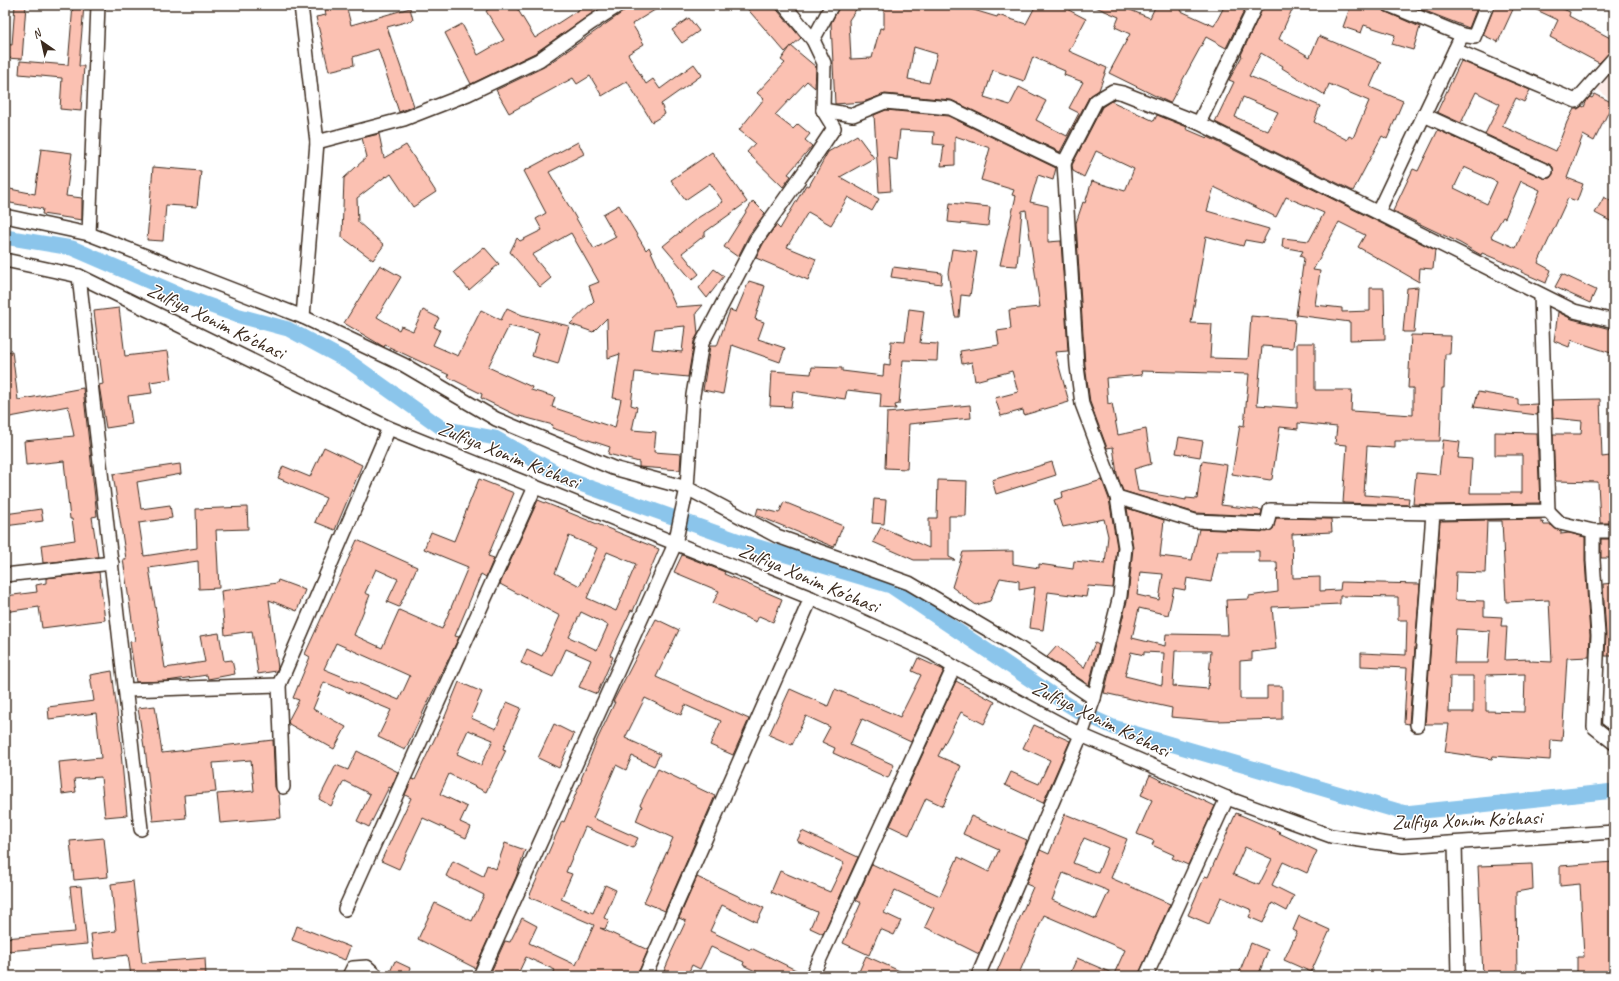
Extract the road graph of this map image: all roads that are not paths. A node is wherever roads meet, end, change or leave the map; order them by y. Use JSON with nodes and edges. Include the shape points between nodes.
{"nodes":[{"id":1,"x":98,"y":5,"type":"edge"},
{"id":2,"x":301,"y":5,"type":"edge"},
{"id":3,"x":619,"y":5,"type":"edge"},
{"id":4,"x":784,"y":5,"type":"edge"},
{"id":5,"x":832,"y":5,"type":"edge"},
{"id":6,"x":1256,"y":5,"type":"edge"},
{"id":7,"x":1389,"y":5,"type":"edge"},
{"id":8,"x":1487,"y":5,"type":"edge"},
{"id":9,"x":1462,"y":35,"type":"junction"},
{"id":10,"x":814,"y":40,"type":"junction"},
{"id":11,"x":1455,"y":50,"type":"junction"},
{"id":12,"x":1614,"y":58,"type":"edge"},
{"id":13,"x":823,"y":110,"type":"junction"},
{"id":14,"x":1424,"y":115,"type":"junction"},
{"id":15,"x":1198,"y":122,"type":"junction"},
{"id":16,"x":317,"y":142,"type":"junction"},
{"id":17,"x":1064,"y":163,"type":"junction"},
{"id":18,"x":1546,"y":171,"type":"dead end"},
{"id":19,"x":1378,"y":212,"type":"junction"},
{"id":20,"x":5,"y":216,"type":"edge"},
{"id":21,"x":89,"y":234,"type":"junction"},
{"id":22,"x":5,"y":260,"type":"edge"},
{"id":23,"x":79,"y":276,"type":"junction"},
{"id":24,"x":1541,"y":295,"type":"junction"},
{"id":25,"x":303,"y":317,"type":"junction"},
{"id":26,"x":1614,"y":321,"type":"edge"},
{"id":27,"x":389,"y":428,"type":"junction"},
{"id":28,"x":535,"y":487,"type":"junction"},
{"id":29,"x":686,"y":493,"type":"junction"},
{"id":30,"x":1117,"y":497,"type":"junction"},
{"id":31,"x":1548,"y":511,"type":"junction"},
{"id":32,"x":1433,"y":513,"type":"junction"},
{"id":33,"x":1593,"y":531,"type":"junction"},
{"id":34,"x":1614,"y":531,"type":"edge"},
{"id":35,"x":676,"y":539,"type":"junction"},
{"id":36,"x":112,"y":563,"type":"junction"},
{"id":37,"x":5,"y":575,"type":"edge"},
{"id":38,"x":811,"y":598,"type":"junction"},
{"id":39,"x":954,"y":667,"type":"junction"},
{"id":40,"x":279,"y":685,"type":"junction"},
{"id":41,"x":126,"y":690,"type":"junction"},
{"id":42,"x":1092,"y":703,"type":"junction"},
{"id":43,"x":1417,"y":725,"type":"dead end"},
{"id":44,"x":1082,"y":732,"type":"junction"},
{"id":45,"x":1614,"y":743,"type":"edge"},
{"id":46,"x":282,"y":786,"type":"dead end"},
{"id":47,"x":1227,"y":798,"type":"junction"},
{"id":48,"x":141,"y":829,"type":"dead end"},
{"id":49,"x":1614,"y":832,"type":"edge"},
{"id":50,"x":1455,"y":843,"type":"junction"},
{"id":51,"x":344,"y":909,"type":"dead end"},
{"id":52,"x":349,"y":976,"type":"edge"},
{"id":53,"x":377,"y":976,"type":"edge"},
{"id":54,"x":480,"y":976,"type":"edge"},
{"id":55,"x":644,"y":976,"type":"edge"},
{"id":56,"x":812,"y":976,"type":"edge"},
{"id":57,"x":978,"y":976,"type":"edge"},
{"id":58,"x":1146,"y":976,"type":"edge"},
{"id":59,"x":1458,"y":976,"type":"edge"}],
"edges":[{"from":1,"to":21,"type":"street"},
{"from":2,"to":16,"type":"street"},
{"from":3,"to":16,"type":"street","via":[[539,60],[468,94],[404,118]]},
{"from":4,"to":10,"type":"street"},
{"from":5,"to":10,"type":"street"},
{"from":6,"to":15,"type":"street"},
{"from":7,"to":9,"type":"street"},
{"from":8,"to":9,"type":"street","via":[[1474,37]]},
{"from":9,"to":11,"type":"street"},
{"from":10,"to":13,"type":"street","via":[[824,63]]},
{"from":11,"to":12,"type":"street","via":[[1576,101]]},
{"from":11,"to":14,"type":"street"},
{"from":13,"to":17,"type":"street","via":[[853,115],[885,102],[950,108]]},
{"from":13,"to":29,"type":"street","via":[[834,128],[756,240],[702,343],[693,395]]},
{"from":14,"to":18,"type":"street"},
{"from":14,"to":19,"type":"street"},
{"from":15,"to":17,"type":"street","via":[[1113,91],[1096,101]]},
{"from":15,"to":19,"type":"street"},
{"from":16,"to":25,"type":"street"},
{"from":17,"to":30,"type":"street","via":[[1077,366],[1082,404]]},
{"from":19,"to":24,"type":"street"},
{"from":20,"to":21,"type":"street"},
{"from":21,"to":25,"type":"street"},
{"from":22,"to":23,"type":"street","name":"Zulfiya Xonim Ko'chasi"},
{"from":23,"to":27,"type":"street","name":"Zulfiya Xonim Ko'chasi"},
{"from":23,"to":36,"type":"street"},
{"from":24,"to":26,"type":"street","via":[[1574,311]]},
{"from":24,"to":31,"type":"street"},
{"from":25,"to":29,"type":"street","via":[[404,365],[496,419],[613,468]]},
{"from":27,"to":28,"type":"street","name":"Zulfiya Xonim Ko'chasi"},
{"from":27,"to":40,"type":"street"},
{"from":28,"to":35,"type":"street","name":"Zulfiya Xonim Ko'chasi"},
{"from":28,"to":51,"type":"street"},
{"from":29,"to":35,"type":"street"},
{"from":29,"to":42,"type":"street","via":[[777,536],[909,583],[1019,648]]},
{"from":30,"to":32,"type":"street","via":[[1195,521],[1266,524],[1270,510]]},
{"from":30,"to":42,"type":"street","via":[[1125,547],[1120,596]]},
{"from":31,"to":32,"type":"street"},
{"from":31,"to":33,"type":"street","via":[[1560,523]]},
{"from":32,"to":43,"type":"street"},
{"from":33,"to":34,"type":"street"},
{"from":33,"to":45,"type":"street","via":[[1598,635],[1594,727]]},
{"from":35,"to":38,"type":"street","name":"Zulfiya Xonim Ko'chasi"},
{"from":35,"to":54,"type":"street"},
{"from":36,"to":37,"type":"street"},
{"from":36,"to":41,"type":"street"},
{"from":38,"to":39,"type":"street","name":"Zulfiya Xonim Ko'chasi","via":[[932,653]]},
{"from":38,"to":55,"type":"street"},
{"from":39,"to":44,"type":"street","name":"Zulfiya Xonim Ko'chasi"},
{"from":39,"to":56,"type":"street"},
{"from":40,"to":41,"type":"street"},
{"from":40,"to":46,"type":"street"},
{"from":41,"to":48,"type":"street"},
{"from":42,"to":44,"type":"street"},
{"from":44,"to":47,"type":"street","name":"Zulfiya Xonim Ko'chasi"},
{"from":44,"to":57,"type":"street"},
{"from":47,"to":50,"type":"street","name":"Zulfiya Xonim Ko'chasi","via":[[1331,836],[1403,846]]},
{"from":47,"to":58,"type":"street"},
{"from":49,"to":50,"type":"street","name":"Zulfiya Xonim Ko'chasi"},
{"from":50,"to":59,"type":"street"},
{"from":52,"to":53,"type":"street","via":[[352,968],[367,967]]}]}
